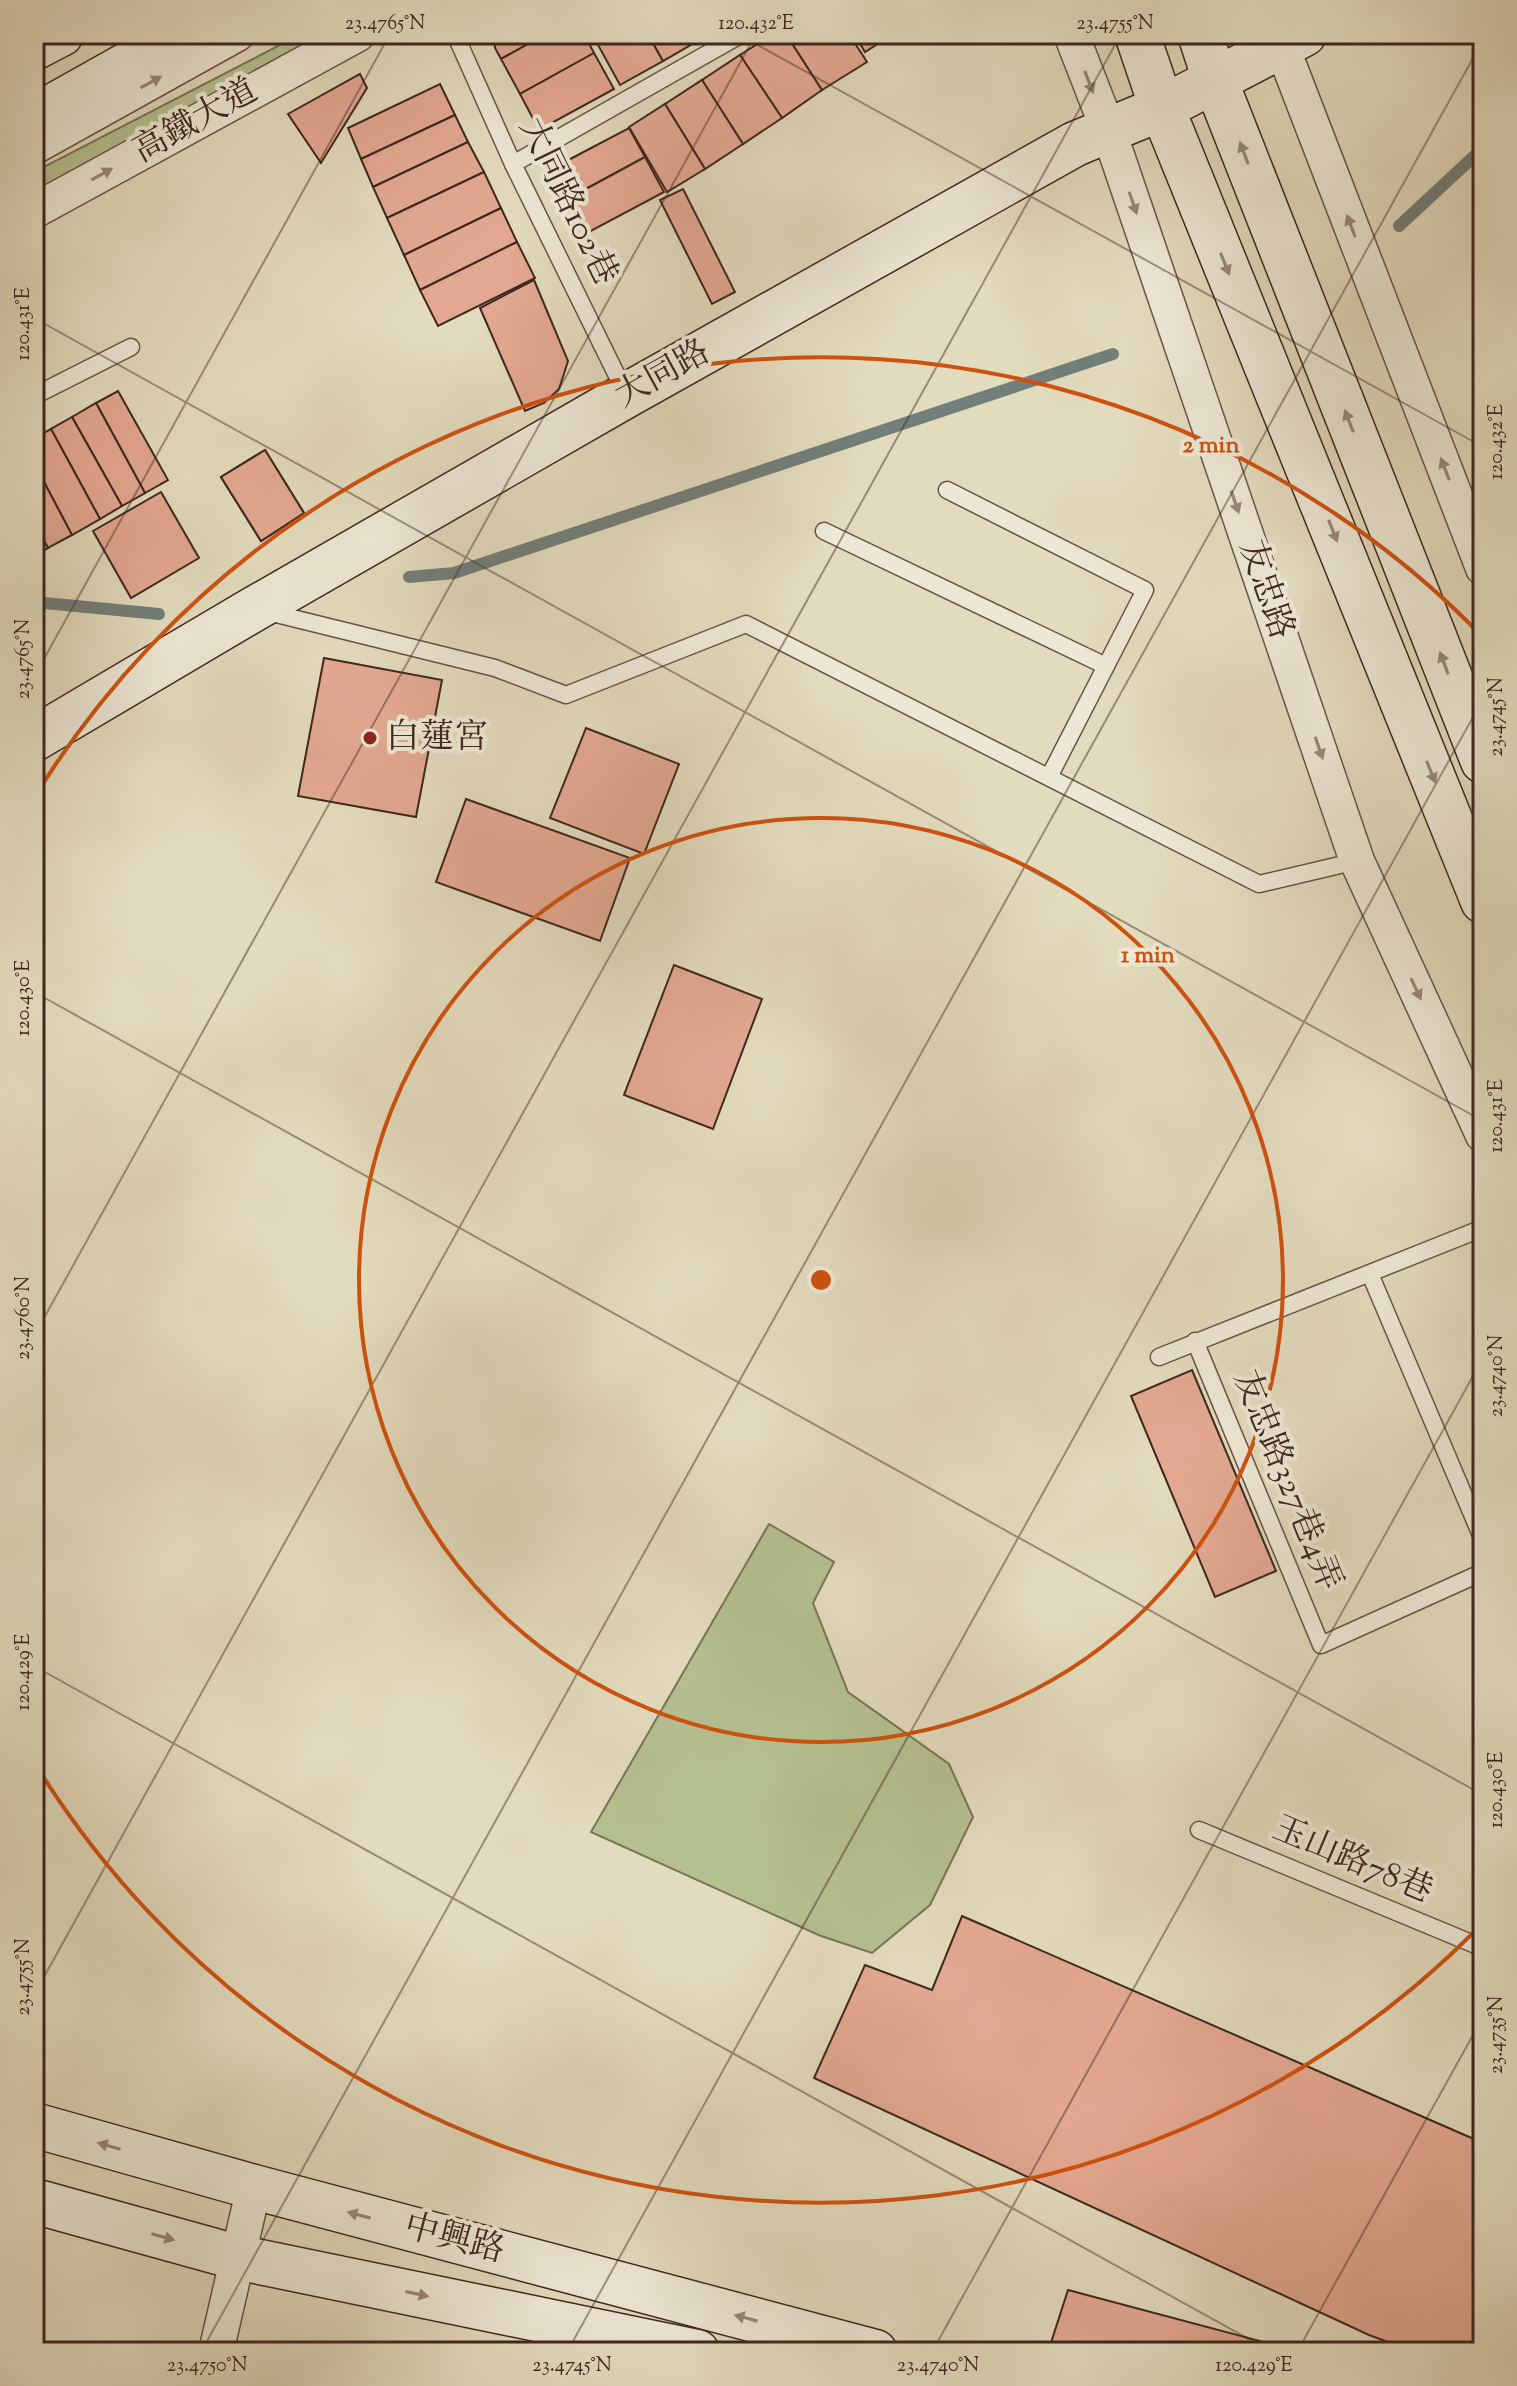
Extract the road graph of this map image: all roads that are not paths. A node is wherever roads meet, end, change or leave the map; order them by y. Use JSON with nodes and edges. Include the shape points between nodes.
{"nodes":[{"id":1,"x":61,"y":34,"type":"edge"},
{"id":2,"x":182,"y":34,"type":"edge"},
{"id":3,"x":237,"y":34,"type":"edge"},
{"id":4,"x":358,"y":34,"type":"edge"},
{"id":5,"x":455,"y":34,"type":"edge"},
{"id":6,"x":742,"y":34,"type":"edge"},
{"id":7,"x":1071,"y":34,"type":"edge"},
{"id":8,"x":1137,"y":34,"type":"edge"},
{"id":9,"x":1200,"y":34,"type":"edge"},
{"id":10,"x":1287,"y":38,"type":"edge"},
{"id":11,"x":34,"y":48,"type":"edge"},
{"id":12,"x":1215,"y":80,"type":"junction"},
{"id":13,"x":1162,"y":108,"type":"junction"},
{"id":14,"x":34,"y":117,"type":"edge"},
{"id":15,"x":1108,"y":129,"type":"junction"},
{"id":16,"x":34,"y":147,"type":"edge"},
{"id":17,"x":513,"y":164,"type":"junction"},
{"id":18,"x":34,"y":211,"type":"edge"},
{"id":19,"x":131,"y":347,"type":"dead end"},
{"id":20,"x":627,"y":395,"type":"junction"},
{"id":21,"x":34,"y":396,"type":"edge"},
{"id":22,"x":947,"y":490,"type":"dead end"},
{"id":23,"x":824,"y":531,"type":"dead end"},
{"id":24,"x":1483,"y":568,"type":"edge"},
{"id":25,"x":254,"y":609,"type":"junction"},
{"id":26,"x":1106,"y":666,"type":"junction"},
{"id":27,"x":34,"y":739,"type":"edge"},
{"id":28,"x":1483,"y":761,"type":"edge"},
{"id":29,"x":1049,"y":777,"type":"junction"},
{"id":30,"x":1357,"y":861,"type":"junction"},
{"id":31,"x":1483,"y":901,"type":"edge"},
{"id":32,"x":1483,"y":1135,"type":"edge"},
{"id":33,"x":1483,"y":1228,"type":"edge"},
{"id":34,"x":1370,"y":1274,"type":"junction"},
{"id":35,"x":1195,"y":1341,"type":"junction"},
{"id":36,"x":1159,"y":1357,"type":"dead end"},
{"id":37,"x":1483,"y":1540,"type":"edge"},
{"id":38,"x":1483,"y":1572,"type":"edge"},
{"id":39,"x":1199,"y":1830,"type":"dead end"},
{"id":40,"x":1483,"y":1948,"type":"edge"},
{"id":41,"x":34,"y":2125,"type":"edge"},
{"id":42,"x":254,"y":2187,"type":"junction"},
{"id":43,"x":34,"y":2201,"type":"edge"},
{"id":44,"x":236,"y":2257,"type":"junction"},
{"id":45,"x":689,"y":2351,"type":"edge"},
{"id":46,"x":216,"y":2352,"type":"edge"},
{"id":47,"x":875,"y":2352,"type":"edge"}],
"edges":[{"from":1,"to":11,"type":"street"},
{"from":2,"to":14,"type":"street"},
{"from":16,"to":3,"type":"street","one_way":true},
{"from":18,"to":4,"type":"street","name":"高鐵大道","one_way":true},
{"from":5,"to":17,"type":"lane","name":"大同路102巷"},
{"from":6,"to":17,"type":"lane"},
{"from":7,"to":15,"type":"street","name":"友忠路","one_way":true},
{"from":8,"to":13,"type":"street"},
{"from":9,"to":12,"type":"street"},
{"from":10,"to":12,"type":"street","name":"大同路"},
{"from":24,"to":10,"type":"street","one_way":true},
{"from":12,"to":13,"type":"street","name":"大同路"},
{"from":28,"to":12,"type":"street","one_way":true},
{"from":13,"to":15,"type":"street","name":"大同路"},
{"from":13,"to":31,"type":"street","one_way":true},
{"from":15,"to":20,"type":"street","name":"大同路"},
{"from":15,"to":30,"type":"street","name":"友忠路","one_way":true},
{"from":17,"to":20,"type":"lane","name":"大同路102巷"},
{"from":19,"to":21,"type":"lane"},
{"from":20,"to":25,"type":"street","name":"大同路"},
{"from":22,"to":26,"type":"lane","via":[[1145,590]]},
{"from":23,"to":26,"type":"lane"},
{"from":25,"to":27,"type":"street","name":"大同路"},
{"from":25,"to":29,"type":"lane","via":[[495,668],[566,695],[746,624]]},
{"from":26,"to":29,"type":"lane"},
{"from":29,"to":30,"type":"lane","via":[[1259,884]]},
{"from":30,"to":32,"type":"street","name":"友忠路","one_way":true},
{"from":33,"to":34,"type":"lane"},
{"from":34,"to":35,"type":"lane"},
{"from":34,"to":37,"type":"lane"},
{"from":35,"to":36,"type":"lane"},
{"from":35,"to":38,"type":"lane","name":"友忠路327巷4弄","via":[[1321,1645]]},
{"from":39,"to":40,"type":"lane","name":"玉山路78巷"},
{"from":42,"to":41,"type":"street","name":"中興路","one_way":true},
{"from":42,"to":44,"type":"street"},
{"from":47,"to":42,"type":"street","name":"中興路","one_way":true},
{"from":43,"to":44,"type":"street","name":"中興路","one_way":true},
{"from":44,"to":45,"type":"street","name":"中興路","one_way":true},
{"from":44,"to":46,"type":"street"}]}
